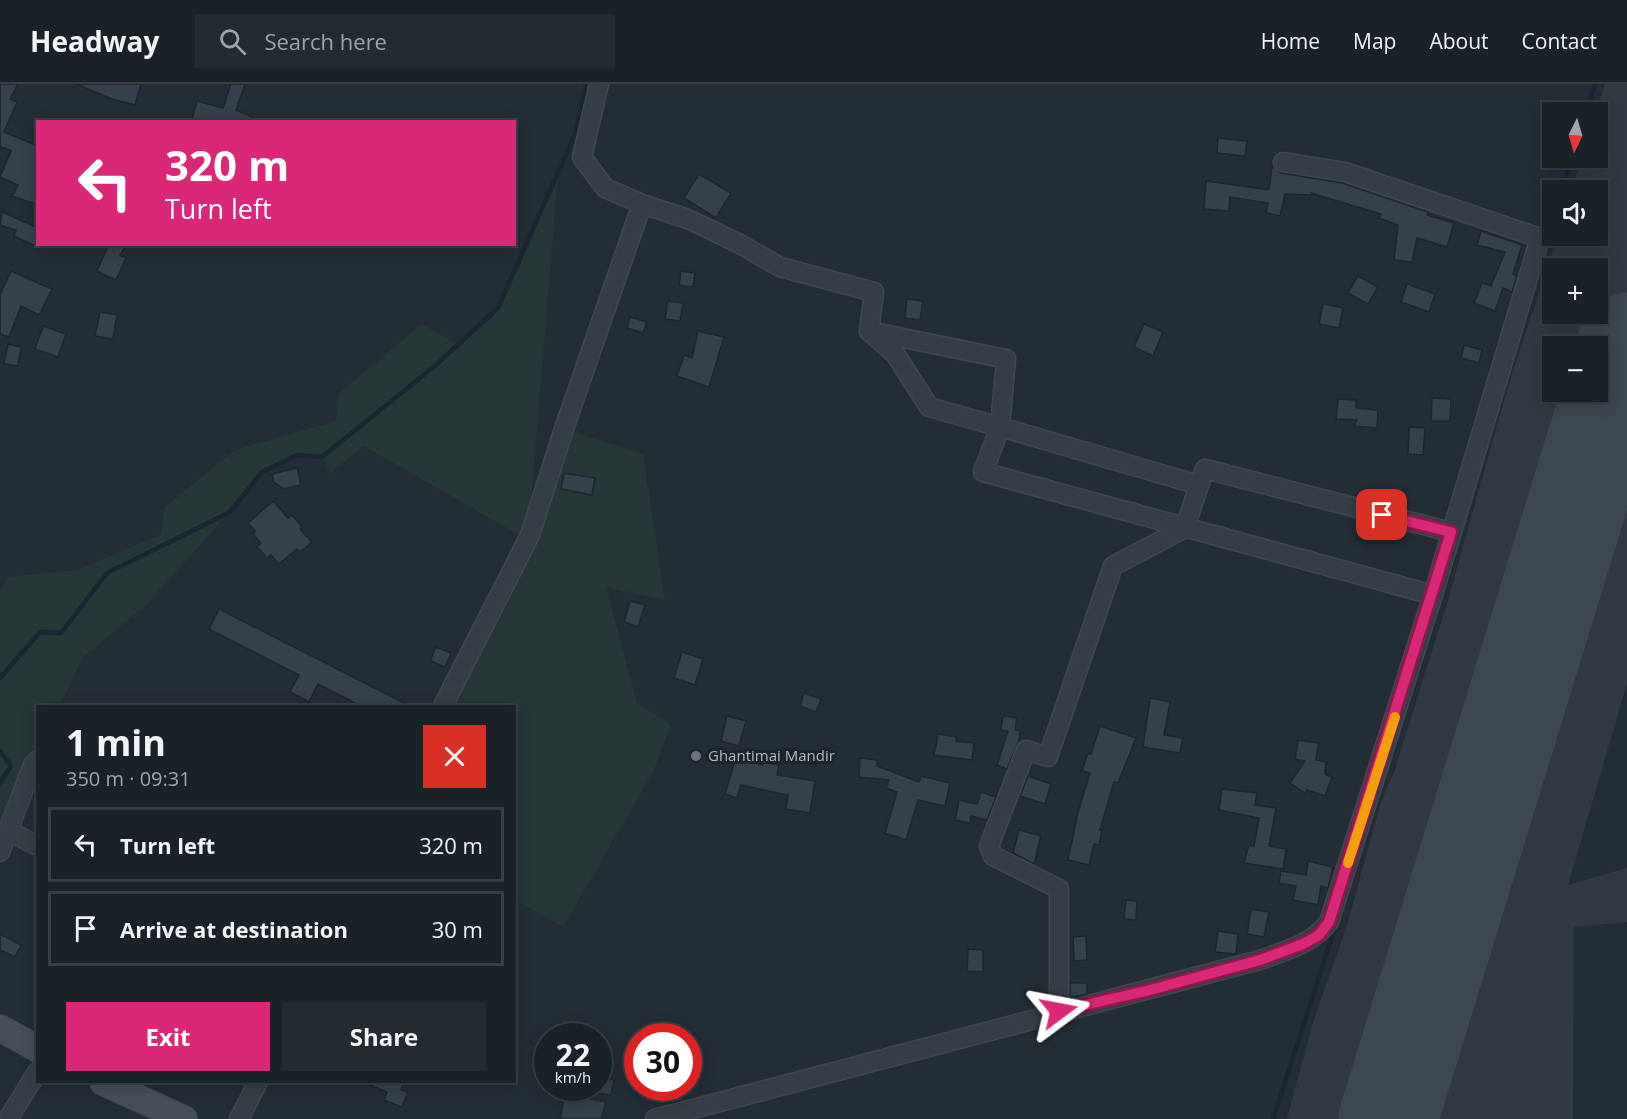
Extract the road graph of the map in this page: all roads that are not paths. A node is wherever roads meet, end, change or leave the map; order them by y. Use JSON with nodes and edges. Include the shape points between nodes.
{"nodes":[{"id":1,"x":599,"y":84,"type":"edge"},
{"id":2,"x":1283,"y":162,"type":"dead end"},
{"id":3,"x":642,"y":204,"type":"junction"},
{"id":4,"x":869,"y":331,"type":"junction"},
{"id":5,"x":1000,"y":427,"type":"junction"},
{"id":6,"x":1199,"y":485,"type":"junction"},
{"id":7,"x":1185,"y":528,"type":"junction"},
{"id":8,"x":1451,"y":532,"type":"junction"},
{"id":9,"x":1433,"y":595,"type":"junction"},
{"id":10,"x":444,"y":705,"type":"edge"},
{"id":11,"x":36,"y":762,"type":"edge"},
{"id":12,"x":8,"y":831,"type":"junction"},
{"id":13,"x":36,"y":845,"type":"edge"},
{"id":14,"x":0,"y":852,"type":"edge"},
{"id":15,"x":1059,"y":1011,"type":"junction"},
{"id":16,"x":0,"y":1028,"type":"edge"},
{"id":17,"x":36,"y":1048,"type":"edge"},
{"id":18,"x":36,"y":1074,"type":"edge"},
{"id":19,"x":105,"y":1083,"type":"edge"},
{"id":20,"x":257,"y":1083,"type":"edge"},
{"id":21,"x":8,"y":1119,"type":"edge"},
{"id":22,"x":184,"y":1119,"type":"edge"},
{"id":23,"x":239,"y":1119,"type":"edge"},
{"id":24,"x":655,"y":1119,"type":"edge"}],
"edges":[{"from":1,"to":3,"type":"street","via":[[582,157],[604,188]]},
{"from":2,"to":8,"type":"street","via":[[1345,172],[1540,238]]},
{"from":3,"to":4,"type":"street","via":[[688,219],[780,267],[874,292]]},
{"from":3,"to":10,"type":"street","via":[[530,535]]},
{"from":4,"to":5,"type":"street","via":[[896,354],[929,407]]},
{"from":4,"to":5,"type":"street","via":[[1006,359]]},
{"from":5,"to":6,"type":"street"},
{"from":5,"to":7,"type":"street","via":[[983,472]]},
{"from":6,"to":7,"type":"street"},
{"from":6,"to":8,"type":"street","via":[[1204,469]]},
{"from":7,"to":9,"type":"street"},
{"from":7,"to":15,"type":"street","via":[[1113,566],[1048,757],[1026,750],[989,846],[993,856],[1059,890]]},
{"from":8,"to":9,"type":"street"},
{"from":9,"to":15,"type":"street","via":[[1329,922],[1319,935],[1260,960]]},
{"from":11,"to":12,"type":"street"},
{"from":12,"to":13,"type":"street"},
{"from":12,"to":14,"type":"street"},
{"from":15,"to":24,"type":"street"},
{"from":16,"to":17,"type":"main road"},
{"from":18,"to":21,"type":"street"},
{"from":19,"to":22,"type":"main road"},
{"from":20,"to":23,"type":"street"}]}
